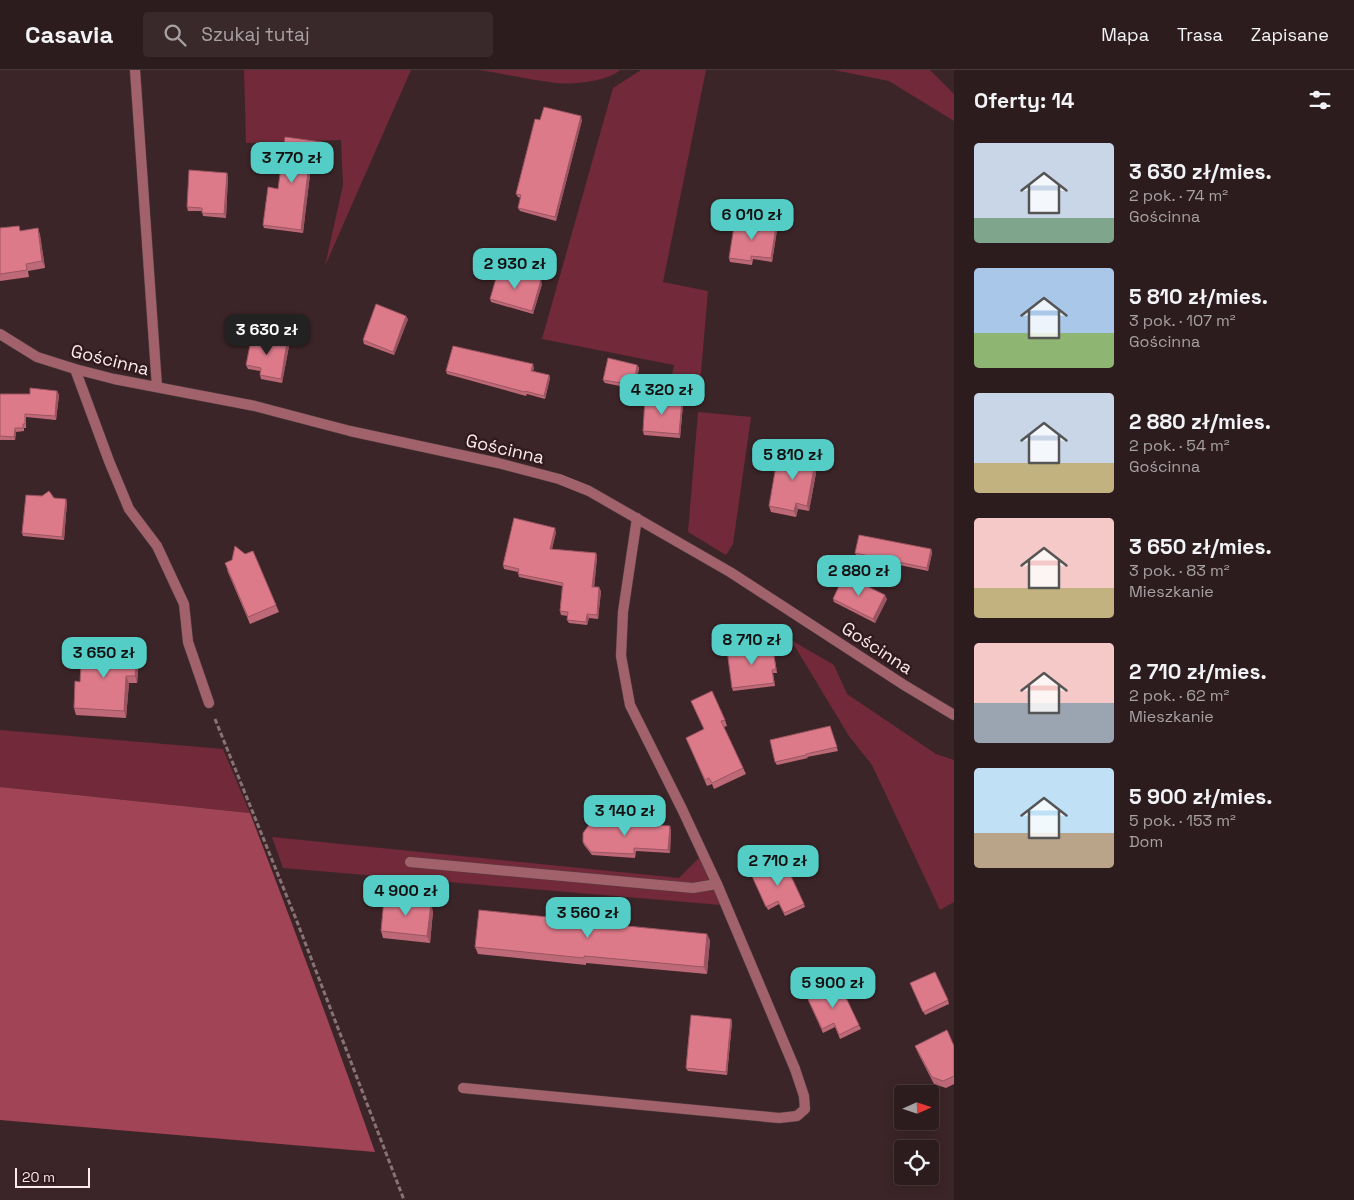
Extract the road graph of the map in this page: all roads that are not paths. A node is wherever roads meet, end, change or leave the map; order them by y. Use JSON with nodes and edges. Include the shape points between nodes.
{"nodes":[{"id":1,"x":135,"y":70,"type":"edge"},
{"id":2,"x":0,"y":334,"type":"edge"},
{"id":3,"x":75,"y":369,"type":"junction"},
{"id":4,"x":157,"y":388,"type":"junction"},
{"id":5,"x":638,"y":518,"type":"junction"},
{"id":6,"x":209,"y":703,"type":"road end"},
{"id":7,"x":954,"y":715,"type":"edge"},
{"id":8,"x":410,"y":862,"type":"dead end"},
{"id":9,"x":717,"y":884,"type":"junction"},
{"id":10,"x":463,"y":1088,"type":"dead end"}],
"edges":[{"from":1,"to":4,"type":"street"},
{"from":2,"to":3,"type":"street","name":"Gościnna","via":[[37,357]]},
{"from":3,"to":4,"type":"street","name":"Gościnna"},
{"from":3,"to":6,"type":"street","via":[[130,509],[157,546],[184,604],[188,642]]},
{"from":4,"to":5,"type":"street","name":"Gościnna","via":[[255,406],[558,479],[590,491]]},
{"from":5,"to":7,"type":"street","name":"Gościnna","via":[[730,572]]},
{"from":5,"to":9,"type":"street","via":[[623,612],[621,656],[630,705]]},
{"from":8,"to":9,"type":"street","via":[[693,888]]},
{"from":9,"to":10,"type":"street","via":[[795,1068],[805,1109],[797,1116],[779,1118]]}]}
